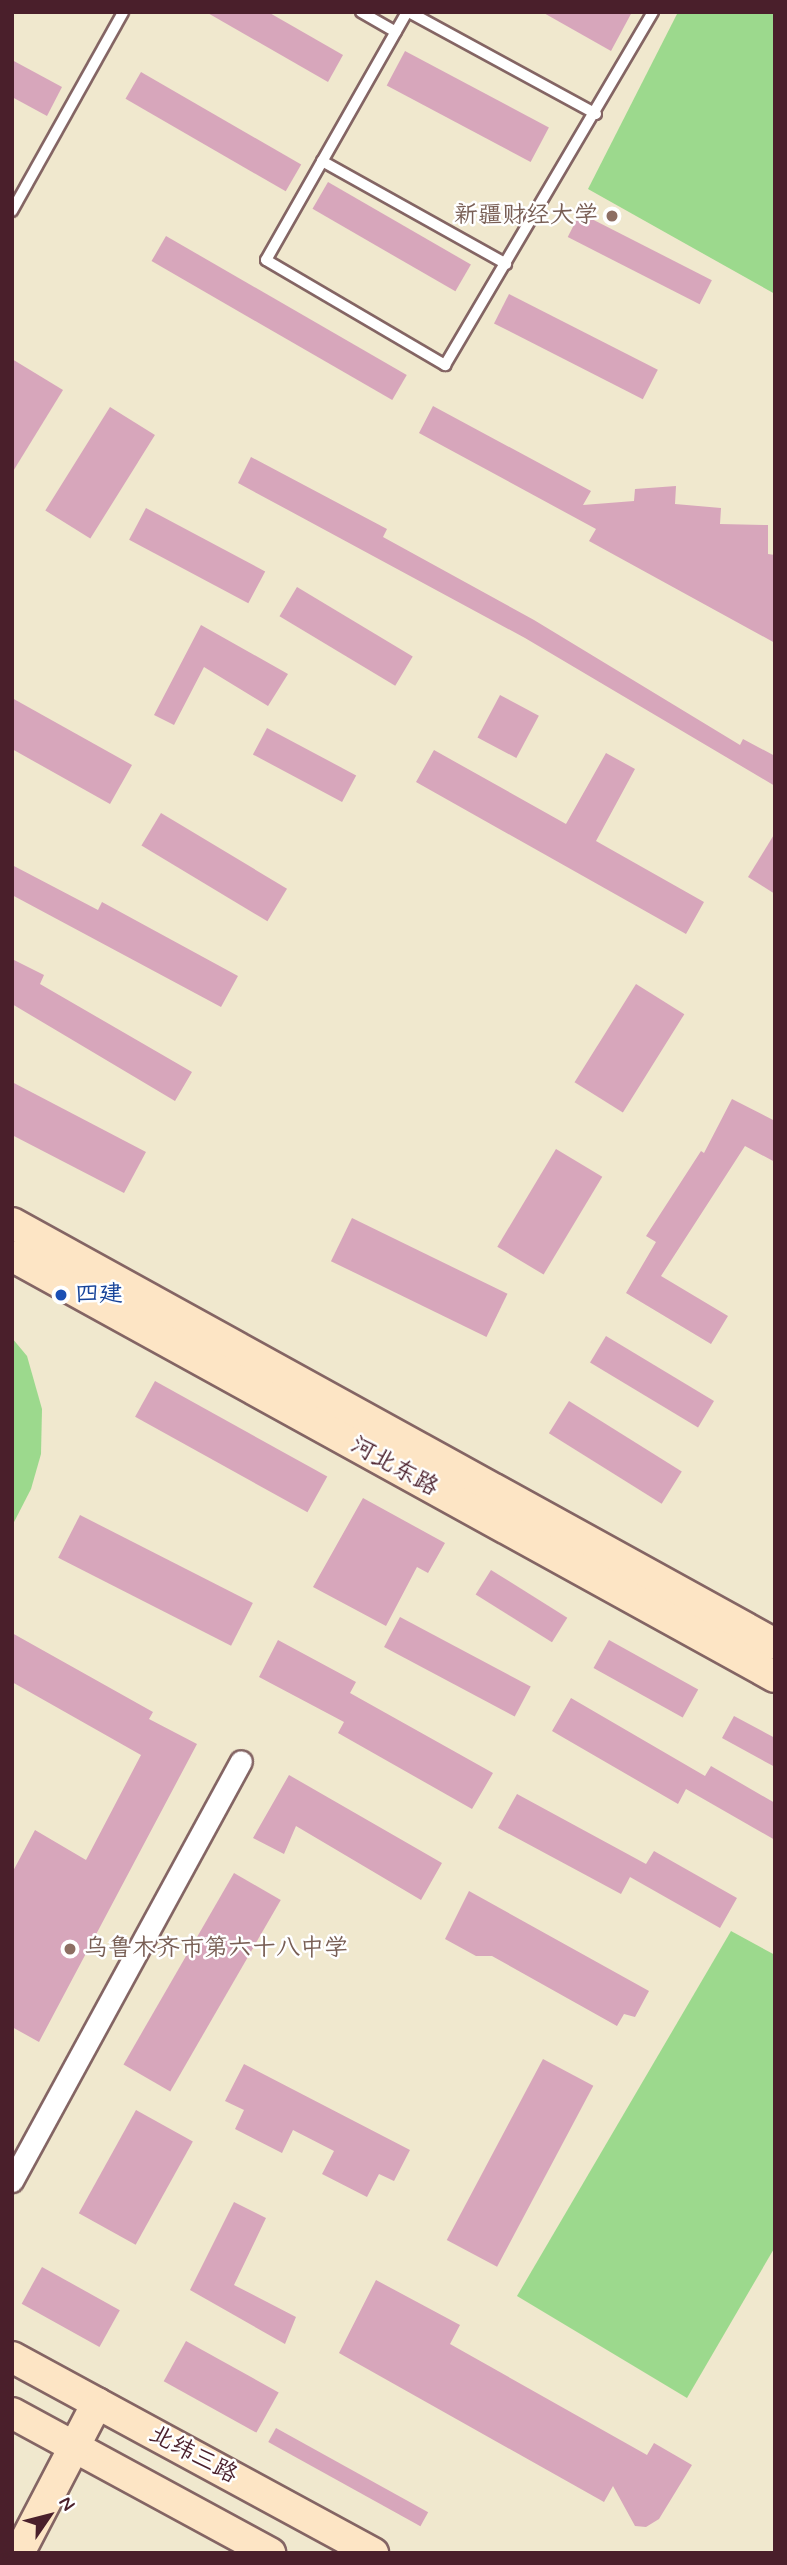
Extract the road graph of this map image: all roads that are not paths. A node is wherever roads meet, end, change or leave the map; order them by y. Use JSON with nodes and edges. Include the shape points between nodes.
{"nodes":[{"id":1,"x":123,"y":12,"type":"edge"},
{"id":2,"x":361,"y":12,"type":"edge"},
{"id":3,"x":408,"y":12,"type":"edge"},
{"id":4,"x":653,"y":12,"type":"edge"},
{"id":5,"x":396,"y":32,"type":"junction"},
{"id":6,"x":596,"y":114,"type":"junction"},
{"id":7,"x":322,"y":161,"type":"junction"},
{"id":8,"x":12,"y":211,"type":"edge"},
{"id":9,"x":506,"y":264,"type":"junction"},
{"id":10,"x":12,"y":1223,"type":"edge"},
{"id":11,"x":12,"y":1256,"type":"edge"},
{"id":12,"x":775,"y":1644,"type":"edge"},
{"id":13,"x":775,"y":1677,"type":"edge"},
{"id":14,"x":241,"y":1761,"type":"dead end"},
{"id":15,"x":12,"y":2181,"type":"edge"},
{"id":16,"x":12,"y":2357,"type":"edge"},
{"id":17,"x":97,"y":2403,"type":"junction"},
{"id":18,"x":12,"y":2413,"type":"edge"},
{"id":19,"x":75,"y":2447,"type":"junction"},
{"id":20,"x":19,"y":2553,"type":"edge"},
{"id":21,"x":270,"y":2553,"type":"edge"},
{"id":22,"x":373,"y":2553,"type":"edge"}],
"edges":[{"from":1,"to":8,"type":"lane"},
{"from":2,"to":5,"type":"lane"},
{"from":3,"to":5,"type":"lane"},
{"from":3,"to":6,"type":"lane"},
{"from":4,"to":6,"type":"lane"},
{"from":5,"to":7,"type":"lane"},
{"from":6,"to":9,"type":"lane"},
{"from":7,"to":9,"type":"lane"},
{"from":7,"to":9,"type":"lane","via":[[265,260],[445,365]]},
{"from":10,"to":12,"type":"main road"},
{"from":11,"to":13,"type":"main road","name":"河北东路"},
{"from":14,"to":15,"type":"street"},
{"from":16,"to":17,"type":"main road","name":"北纬三路"},
{"from":17,"to":19,"type":"main road"},
{"from":17,"to":22,"type":"main road","name":"北纬三路"},
{"from":18,"to":19,"type":"main road","name":"北纬三路"},
{"from":19,"to":20,"type":"main road"},
{"from":19,"to":21,"type":"main road","name":"北纬三路"}]}
